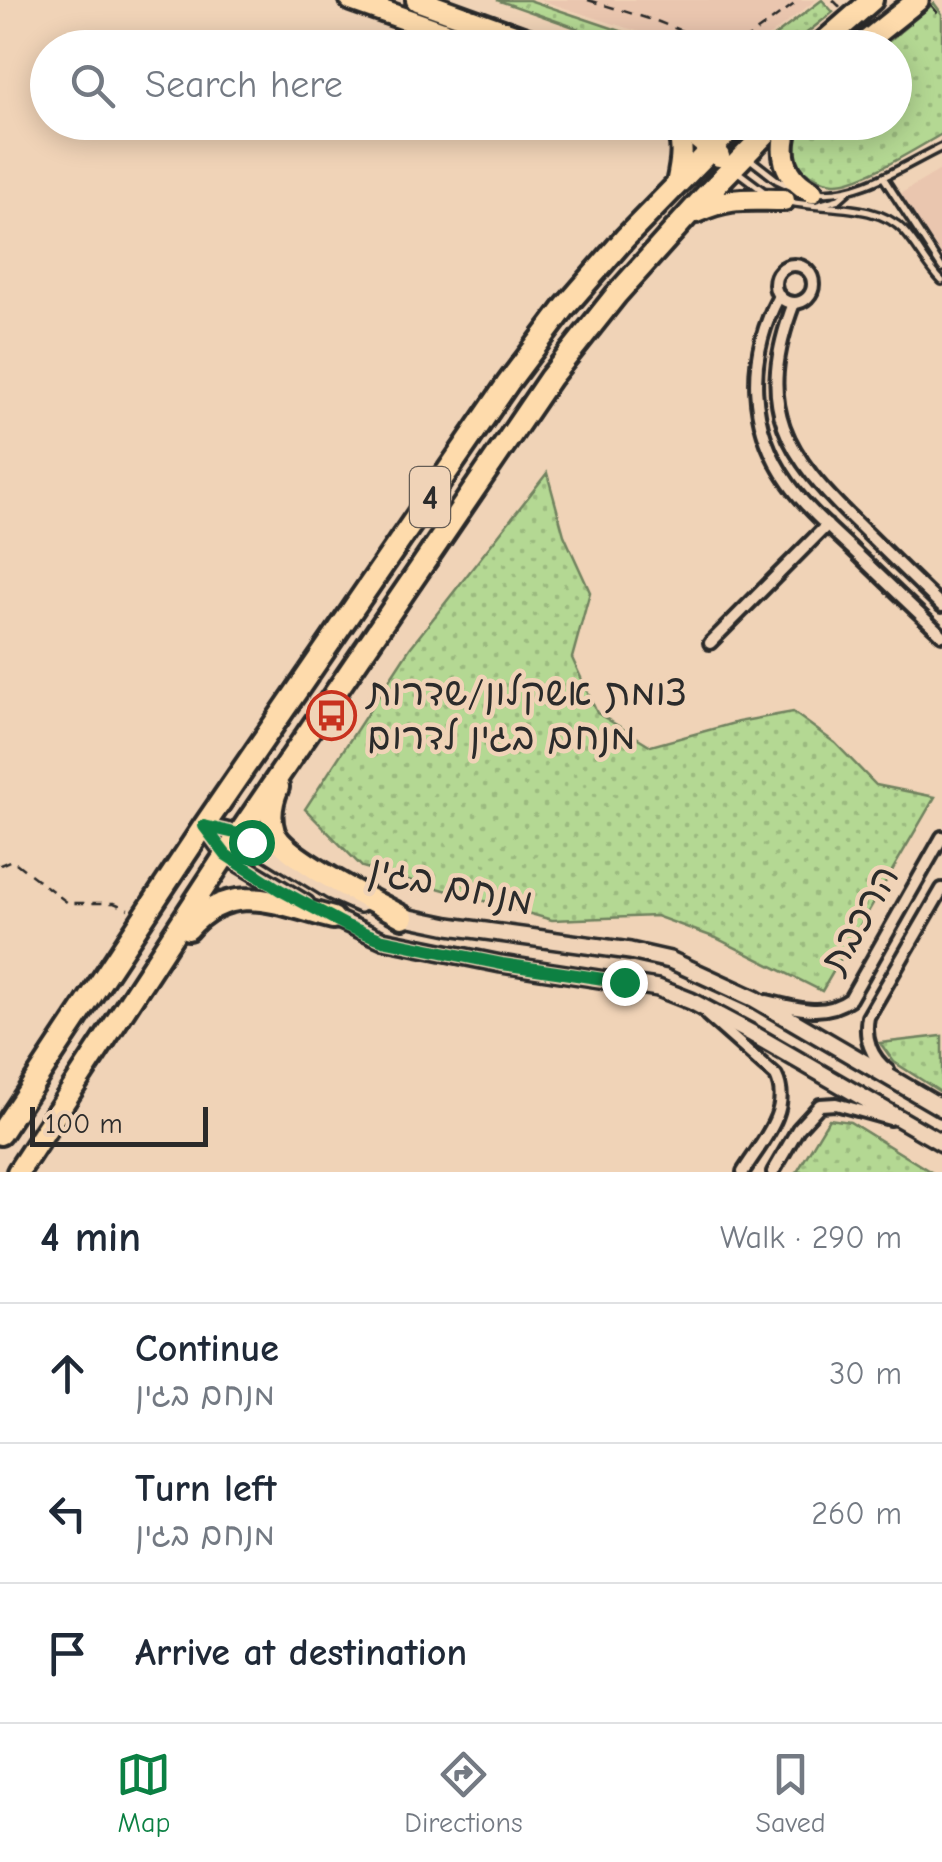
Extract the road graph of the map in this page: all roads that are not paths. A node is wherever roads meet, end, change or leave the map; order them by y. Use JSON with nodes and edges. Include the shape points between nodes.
{"nodes":[{"id":1,"x":350,"y":0,"type":"edge"},
{"id":2,"x":418,"y":0,"type":"edge"},
{"id":3,"x":872,"y":0,"type":"edge"},
{"id":4,"x":918,"y":0,"type":"edge"},
{"id":5,"x":436,"y":30,"type":"edge"},
{"id":6,"x":500,"y":30,"type":"edge"},
{"id":7,"x":838,"y":30,"type":"edge"},
{"id":8,"x":880,"y":30,"type":"edge"},
{"id":9,"x":681,"y":140,"type":"edge"},
{"id":10,"x":715,"y":140,"type":"edge"},
{"id":11,"x":727,"y":140,"type":"edge"},
{"id":12,"x":759,"y":140,"type":"edge"},
{"id":13,"x":784,"y":140,"type":"edge"},
{"id":14,"x":942,"y":147,"type":"edge"},
{"id":15,"x":739,"y":161,"type":"junction"},
{"id":16,"x":883,"y":177,"type":"junction"},
{"id":17,"x":676,"y":185,"type":"junction"},
{"id":18,"x":855,"y":186,"type":"junction"},
{"id":19,"x":813,"y":199,"type":"junction"},
{"id":20,"x":784,"y":200,"type":"junction"},
{"id":21,"x":685,"y":218,"type":"junction"},
{"id":22,"x":942,"y":268,"type":"edge"},
{"id":23,"x":942,"y":281,"type":"edge"},
{"id":24,"x":779,"y":296,"type":"junction"},
{"id":25,"x":794,"y":304,"type":"junction"},
{"id":26,"x":828,"y":526,"type":"junction"},
{"id":27,"x":942,"y":606,"type":"edge"},
{"id":28,"x":942,"y":635,"type":"edge"},
{"id":29,"x":710,"y":644,"type":"dead end"},
{"id":30,"x":287,"y":764,"type":"junction"},
{"id":31,"x":204,"y":826,"type":"junction"},
{"id":32,"x":239,"y":834,"type":"junction"},
{"id":33,"x":942,"y":837,"type":"edge"},
{"id":34,"x":226,"y":855,"type":"junction"},
{"id":35,"x":942,"y":889,"type":"edge"},
{"id":36,"x":403,"y":917,"type":"junction"},
{"id":37,"x":333,"y":918,"type":"junction"},
{"id":38,"x":137,"y":987,"type":"junction"},
{"id":39,"x":755,"y":998,"type":"junction"},
{"id":40,"x":691,"y":1001,"type":"junction"},
{"id":41,"x":936,"y":1104,"type":"edge"},
{"id":42,"x":907,"y":1124,"type":"junction"},
{"id":43,"x":0,"y":1134,"type":"edge"},
{"id":44,"x":942,"y":1143,"type":"edge"},
{"id":45,"x":18,"y":1172,"type":"edge"},
{"id":46,"x":743,"y":1172,"type":"edge"},
{"id":47,"x":773,"y":1172,"type":"edge"}],
"edges":[{"from":1,"to":5,"type":"highway"},
{"from":2,"to":6,"type":"highway"},
{"from":3,"to":7,"type":"highway"},
{"from":4,"to":8,"type":"highway"},
{"from":9,"to":17,"type":"highway"},
{"from":10,"to":17,"type":"highway","number":"4"},
{"from":11,"to":15,"type":"highway"},
{"from":12,"to":15,"type":"highway","number":"4"},
{"from":13,"to":19,"type":"highway","via":[[788,172]]},
{"from":14,"to":16,"type":"lane"},
{"from":15,"to":19,"type":"lane"},
{"from":15,"to":20,"type":"lane","via":[[766,193]]},
{"from":15,"to":21,"type":"highway","number":"4"},
{"from":16,"to":18,"type":"lane"},
{"from":16,"to":22,"type":"lane"},
{"from":17,"to":31,"type":"highway","number":"4","via":[[566,306],[508,383]]},
{"from":18,"to":19,"type":"lane"},
{"from":18,"to":19,"type":"lane","via":[[839,199]]},
{"from":19,"to":20,"type":"lane"},
{"from":19,"to":23,"type":"lane","via":[[890,220]]},
{"from":20,"to":21,"type":"highway","via":[[719,202]]},
{"from":21,"to":30,"type":"highway","number":"4","via":[[550,378]]},
{"from":24,"to":25,"type":"street"},
{"from":24,"to":25,"type":"street","via":[[778,274],[790,265],[805,268],[813,288]]},
{"from":24,"to":26,"type":"street","via":[[757,354],[761,424],[789,484]]},
{"from":25,"to":27,"type":"street","via":[[777,378],[789,441],[810,476]]},
{"from":26,"to":28,"type":"street"},
{"from":26,"to":29,"type":"street"},
{"from":30,"to":32,"type":"highway","number":"4"},
{"from":30,"to":36,"type":"highway","via":[[272,804],[280,843]]},
{"from":31,"to":32,"type":"main road","name":"מנחם בגין"},
{"from":31,"to":34,"type":"main road","name":"מנחם בגין"},
{"from":31,"to":43,"type":"highway","number":"4"},
{"from":32,"to":34,"type":"highway","number":"4"},
{"from":32,"to":36,"type":"main road","name":"מנחם בגין","via":[[331,890]]},
{"from":33,"to":39,"type":"street","name":"הרכבת","via":[[850,1000],[816,1012]]},
{"from":34,"to":37,"type":"main road","name":"מנחם בגין"},
{"from":34,"to":38,"type":"highway","number":"4"},
{"from":35,"to":41,"type":"street","name":"הרכבת","via":[[865,1030],[879,1064]]},
{"from":36,"to":39,"type":"main road","name":"מנחם בגין","via":[[670,960]]},
{"from":37,"to":38,"type":"highway","via":[[270,902],[220,902],[203,912]]},
{"from":37,"to":40,"type":"main road","name":"מנחם בגין","via":[[383,940],[658,988]]},
{"from":38,"to":45,"type":"highway","number":"4"},
{"from":39,"to":41,"type":"main road","name":"מנחם בגין"},
{"from":40,"to":42,"type":"main road","name":"מנחם בגין"},
{"from":40,"to":46,"type":"street","via":[[781,1085],[777,1116]]},
{"from":42,"to":44,"type":"main road","name":"מנחם בגין"},
{"from":42,"to":47,"type":"street","via":[[820,1105]]}]}
